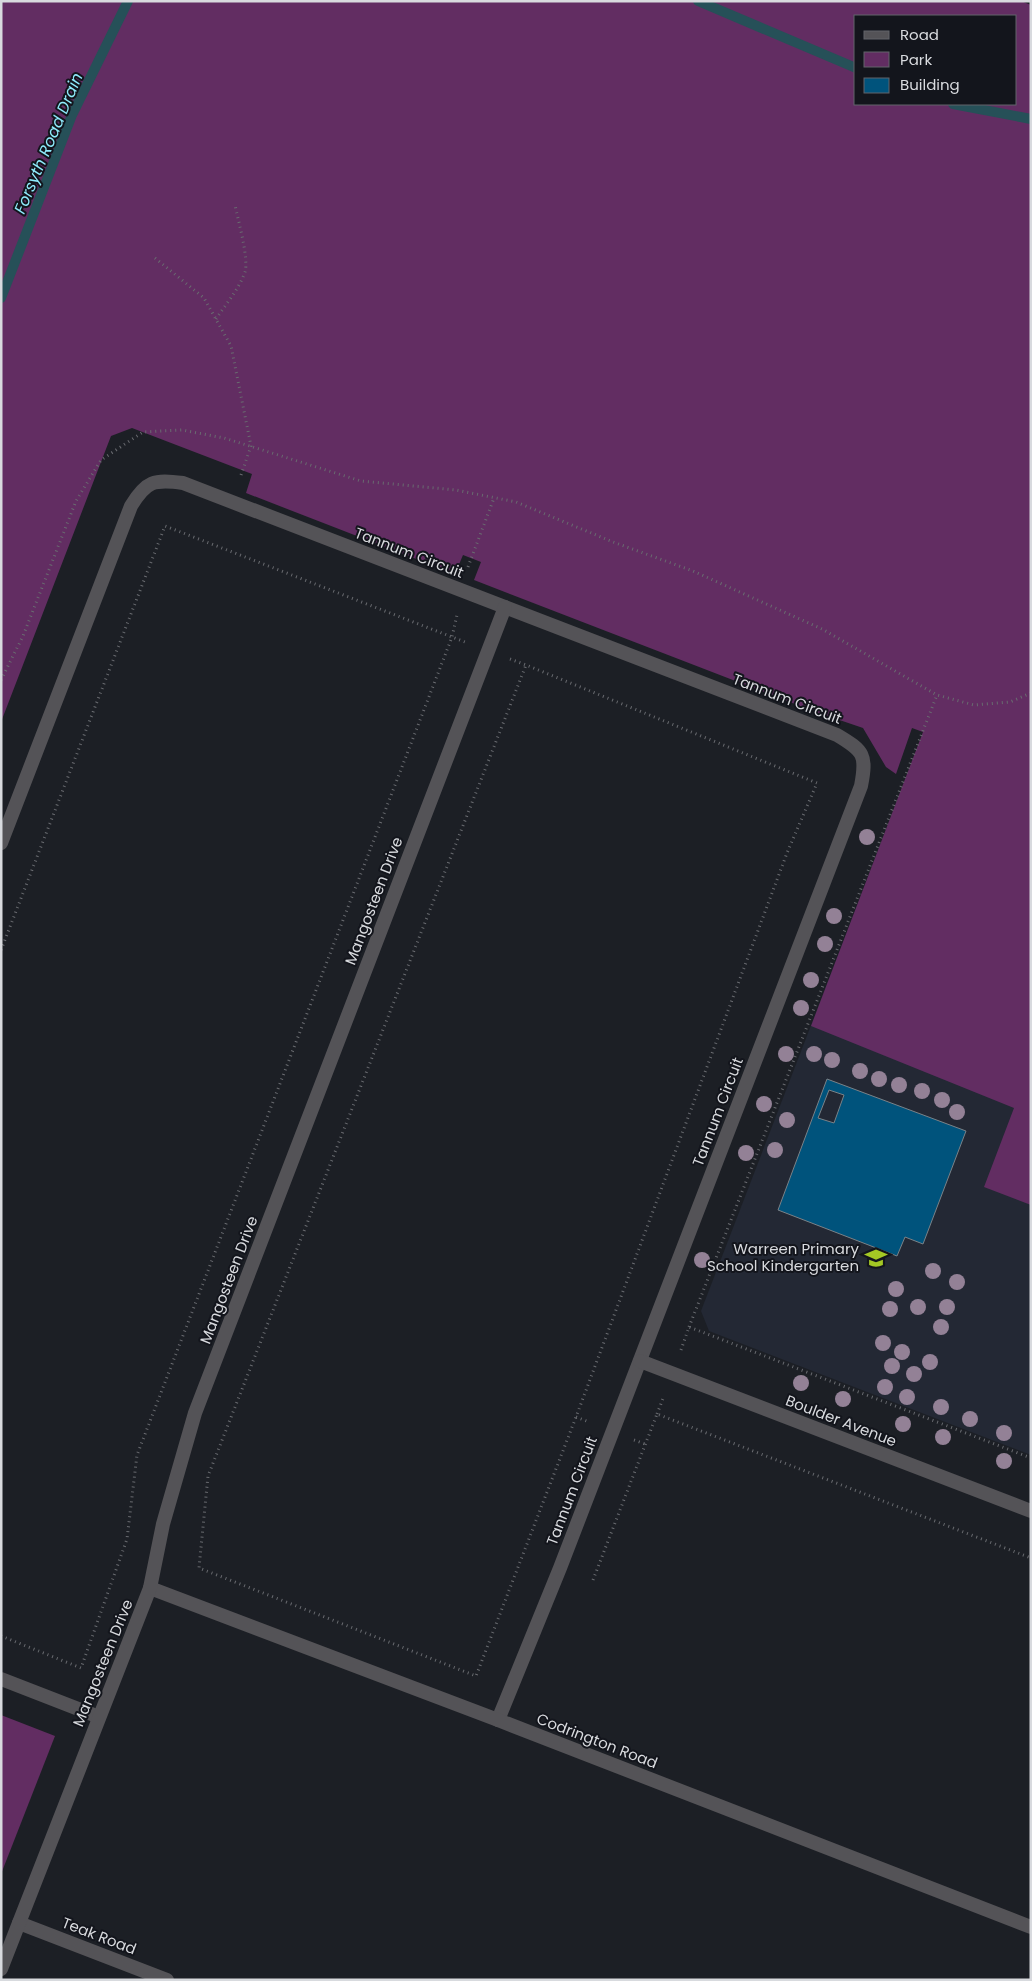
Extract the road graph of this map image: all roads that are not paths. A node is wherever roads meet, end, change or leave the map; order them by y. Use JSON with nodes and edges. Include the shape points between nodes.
{"nodes":[{"id":1,"x":505,"y":607,"type":"junction"},
{"id":2,"x":1,"y":843,"type":"edge"},
{"id":3,"x":640,"y":1361,"type":"junction"},
{"id":4,"x":1031,"y":1511,"type":"edge"},
{"id":5,"x":150,"y":1588,"type":"junction"},
{"id":6,"x":1,"y":1679,"type":"edge"},
{"id":7,"x":99,"y":1717,"type":"junction"},
{"id":8,"x":498,"y":1720,"type":"junction"},
{"id":9,"x":19,"y":1923,"type":"junction"},
{"id":10,"x":1031,"y":1927,"type":"edge"},
{"id":11,"x":1,"y":1969,"type":"edge"},
{"id":12,"x":167,"y":1980,"type":"edge"}],
"edges":[{"from":1,"to":2,"type":"street","name":"Tannum Circuit","via":[[183,483],[167,480],[152,483],[140,491],[131,506]]},
{"from":1,"to":3,"type":"street","name":"Tannum Circuit","via":[[837,735],[863,755],[865,767],[861,786]]},
{"from":1,"to":5,"type":"street","name":"Mangosteen Drive","via":[[195,1412],[163,1524]]},
{"from":3,"to":4,"type":"street","name":"Boulder Avenue"},
{"from":3,"to":8,"type":"street","name":"Tannum Circuit"},
{"from":5,"to":7,"type":"street","name":"Mangosteen Drive"},
{"from":5,"to":8,"type":"street","name":"Codrington Road"},
{"from":6,"to":7,"type":"street"},
{"from":7,"to":9,"type":"street","name":"Mangosteen Drive"},
{"from":8,"to":10,"type":"street","name":"Codrington Road"},
{"from":9,"to":11,"type":"street","name":"Mangosteen Drive"},
{"from":9,"to":12,"type":"street","name":"Teak Road"}]}
